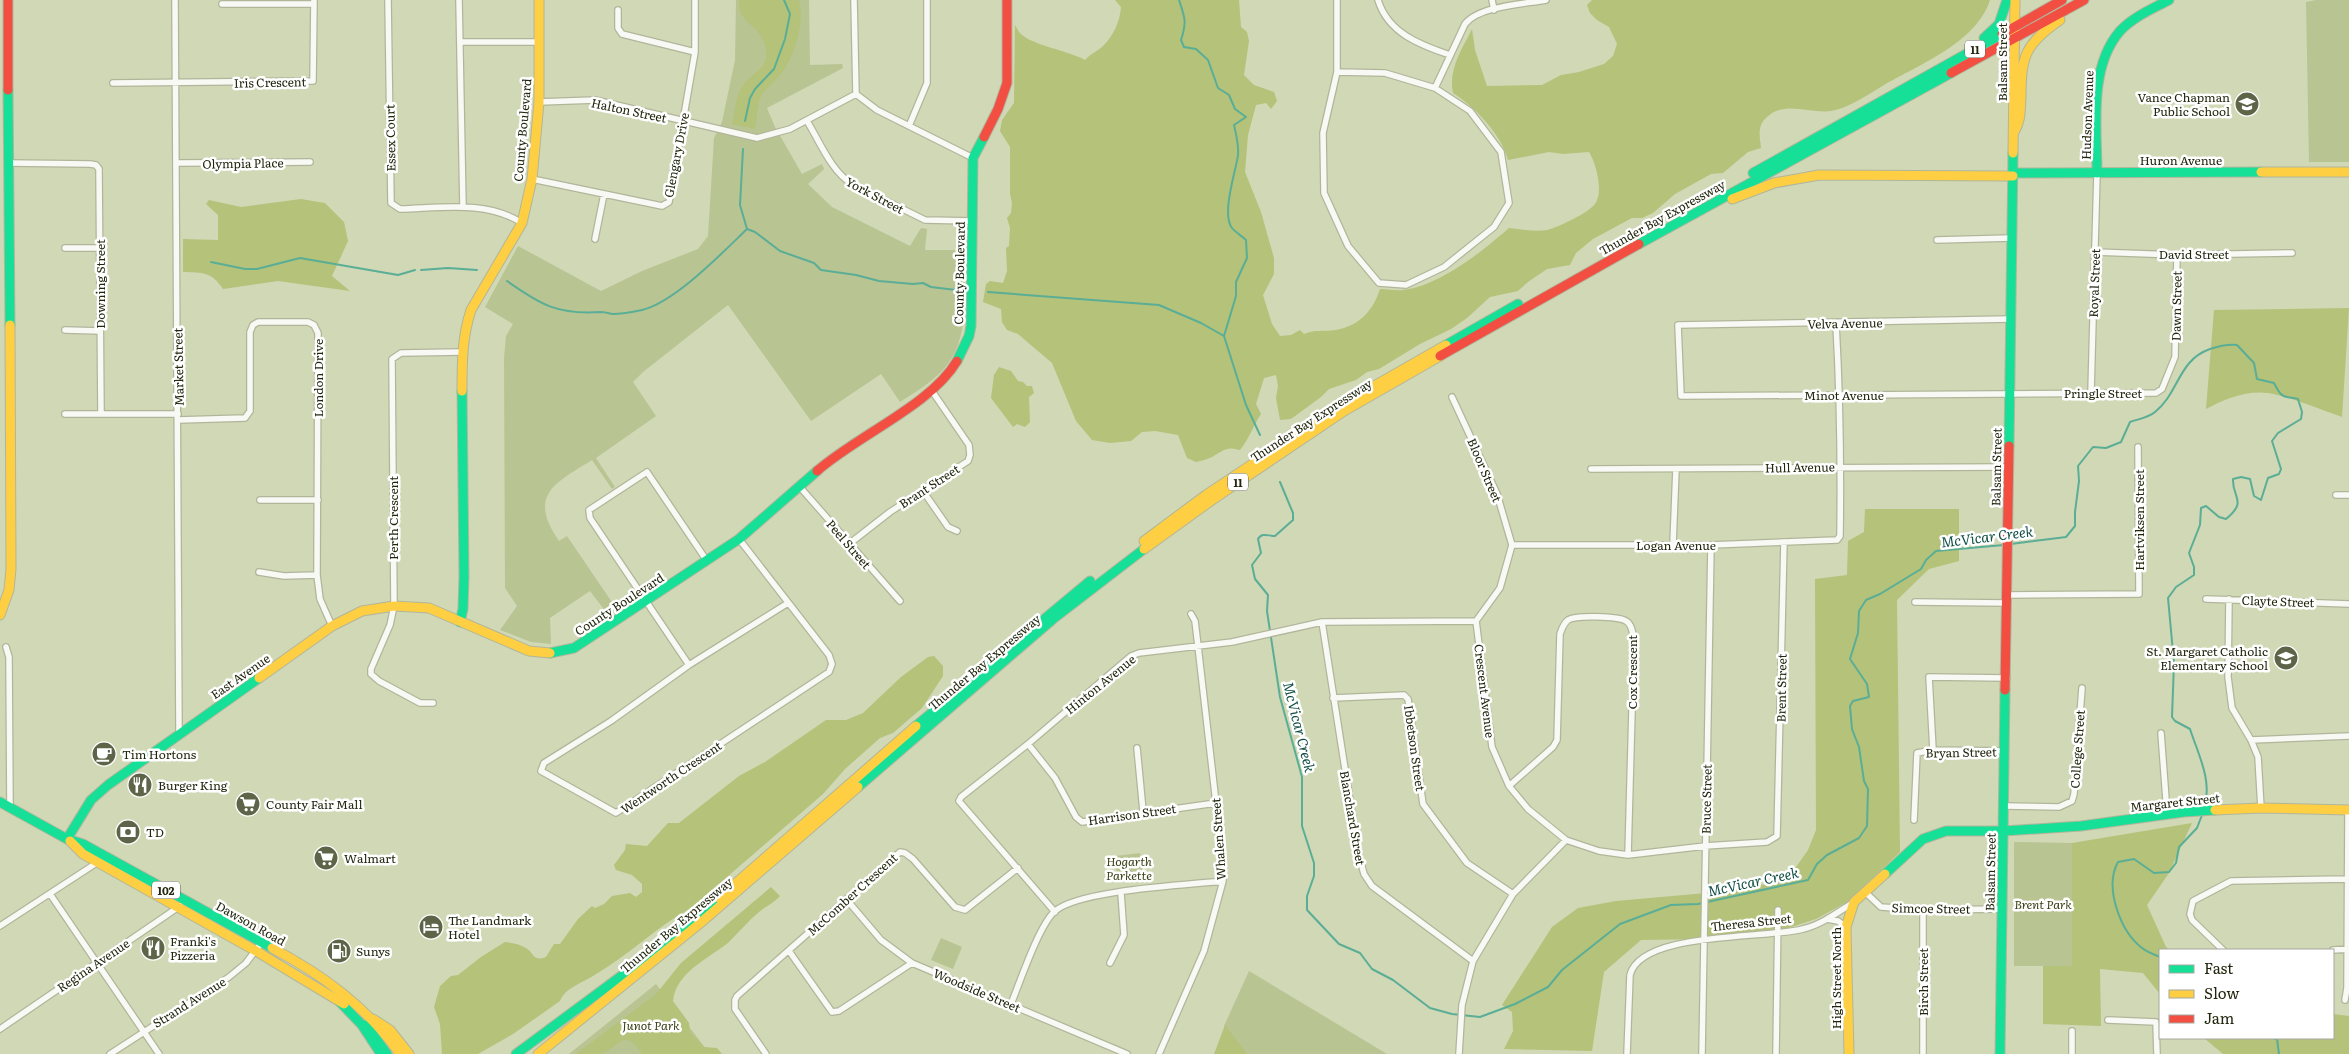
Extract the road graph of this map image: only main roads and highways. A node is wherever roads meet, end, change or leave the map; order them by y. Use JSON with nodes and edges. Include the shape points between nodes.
{"nodes":[{"id":1,"x":8,"y":0,"type":"edge"},
{"id":2,"x":539,"y":0,"type":"edge"},
{"id":3,"x":1007,"y":0,"type":"edge"},
{"id":4,"x":2006,"y":0,"type":"edge"},
{"id":5,"x":2015,"y":0,"type":"edge"},
{"id":6,"x":2062,"y":0,"type":"edge"},
{"id":7,"x":2084,"y":0,"type":"edge"},
{"id":8,"x":2169,"y":0,"type":"edge"},
{"id":9,"x":2075,"y":5,"type":"junction"},
{"id":10,"x":2014,"y":26,"type":"junction"},
{"id":11,"x":2015,"y":38,"type":"junction"},
{"id":12,"x":1936,"y":71,"type":"junction"},
{"id":13,"x":2014,"y":132,"type":"junction"},
{"id":14,"x":2349,"y":172,"type":"edge"},
{"id":15,"x":2097,"y":173,"type":"junction"},
{"id":16,"x":2013,"y":174,"type":"junction"},
{"id":17,"x":1686,"y":218,"type":"junction"},
{"id":18,"x":0,"y":616,"type":"edge"},
{"id":19,"x":460,"y":622,"type":"junction"},
{"id":20,"x":0,"y":802,"type":"edge"},
{"id":21,"x":2348,"y":810,"type":"edge"},
{"id":22,"x":2003,"y":831,"type":"junction"},
{"id":23,"x":1933,"y":834,"type":"joint"},
{"id":24,"x":68,"y":840,"type":"junction"},
{"id":25,"x":1854,"y":902,"type":"joint"},
{"id":26,"x":259,"y":947,"type":"junction"},
{"id":27,"x":338,"y":1000,"type":"junction"},
{"id":28,"x":374,"y":1019,"type":"junction"},
{"id":29,"x":533,"y":1042,"type":"junction"},
{"id":30,"x":540,"y":1052,"type":"edge"},
{"id":31,"x":381,"y":1054,"type":"edge"},
{"id":32,"x":387,"y":1054,"type":"edge"},
{"id":33,"x":400,"y":1054,"type":"edge"},
{"id":34,"x":409,"y":1054,"type":"edge"},
{"id":35,"x":512,"y":1054,"type":"edge"},
{"id":36,"x":516,"y":1054,"type":"edge"},
{"id":37,"x":1849,"y":1054,"type":"edge"},
{"id":38,"x":2000,"y":1054,"type":"edge"}],
"edges":[{"from":1,"to":18,"type":"main road","via":[[11,569],[9,590]]},
{"from":2,"to":19,"type":"main road","name":"County Boulevard","via":[[539,102],[532,179],[522,223],[471,310],[462,352],[464,576]]},
{"from":3,"to":19,"type":"main road","name":"County Boulevard","via":[[1007,83],[998,110],[973,158],[971,326],[956,363],[932,391],[833,457],[739,539],[580,645],[554,653],[529,651]]},
{"from":4,"to":12,"type":"main road","via":[[2003,18],[1994,30]]},
{"from":5,"to":10,"type":"main road","name":"Balsam Street"},
{"from":6,"to":10,"type":"main road","name":"Thunder Bay Expressway","number":"11"},
{"from":7,"to":9,"type":"main road","name":"Thunder Bay Expressway","number":"11"},
{"from":8,"to":15,"type":"main road","name":"Hudson Avenue","via":[[2126,26],[2106,52],[2099,80]]},
{"from":9,"to":11,"type":"main road","name":"Thunder Bay Expressway","number":"11"},
{"from":9,"to":13,"type":"main road","via":[[2028,47],[2023,67],[2019,124]]},
{"from":10,"to":11,"type":"main road","name":"Balsam Street"},
{"from":10,"to":12,"type":"main road","name":"Thunder Bay Expressway","number":"11"},
{"from":11,"to":13,"type":"main road","name":"Balsam Street"},
{"from":11,"to":17,"type":"main road","name":"Thunder Bay Expressway","number":"11"},
{"from":12,"to":29,"type":"main road","name":"Thunder Bay Expressway","number":"11","via":[[1341,405],[1206,495],[1047,615],[692,920]]},
{"from":13,"to":16,"type":"main road","name":"Balsam Street"},
{"from":14,"to":15,"type":"main road","name":"Huron Avenue"},
{"from":15,"to":16,"type":"main road","name":"Huron Avenue"},
{"from":16,"to":17,"type":"main road","name":"Huron Avenue","via":[[1803,177],[1752,190]]},
{"from":16,"to":22,"type":"main road","name":"Balsam Street"},
{"from":17,"to":30,"type":"main road","name":"Thunder Bay Expressway","number":"11","via":[[1344,411],[1115,570],[1053,619],[699,924]]},
{"from":19,"to":24,"type":"main road","name":"East Avenue","via":[[429,608],[394,606],[362,611],[332,626],[108,785],[92,800]]},
{"from":20,"to":24,"type":"main road","name":"Dawson Road","number":"102"},
{"from":21,"to":22,"type":"main road","name":"Margaret Street","via":[[2211,810],[2080,826]]},
{"from":22,"to":23,"type":"main road","name":"Margaret Street"},
{"from":22,"to":38,"type":"main road","name":"Balsam Street"},
{"from":23,"to":25,"type":"main road","name":"Theresa Street","via":[[1923,839]]},
{"from":24,"to":26,"type":"main road","name":"Dawson Road","number":"102","via":[[83,844],[187,902]]},
{"from":24,"to":26,"type":"main road","name":"Dawson Road","number":"102","via":[[83,854]]},
{"from":25,"to":37,"type":"main road","name":"High Street North","via":[[1846,927]]},
{"from":26,"to":27,"type":"main road","name":"Dawson Road","number":"102"},
{"from":26,"to":28,"type":"main road","name":"Dawson Road","number":"102","via":[[317,976]]},
{"from":27,"to":31,"type":"main road","via":[[362,1025]]},
{"from":27,"to":32,"type":"main road","name":"Dawson Road","number":"102","via":[[365,1023]]},
{"from":28,"to":33,"type":"main road","name":"Dawson Road","number":"102"},
{"from":28,"to":34,"type":"main road","via":[[390,1030]]},
{"from":29,"to":35,"type":"main road"},
{"from":29,"to":36,"type":"main road","name":"Thunder Bay Expressway","number":"11"}]}
